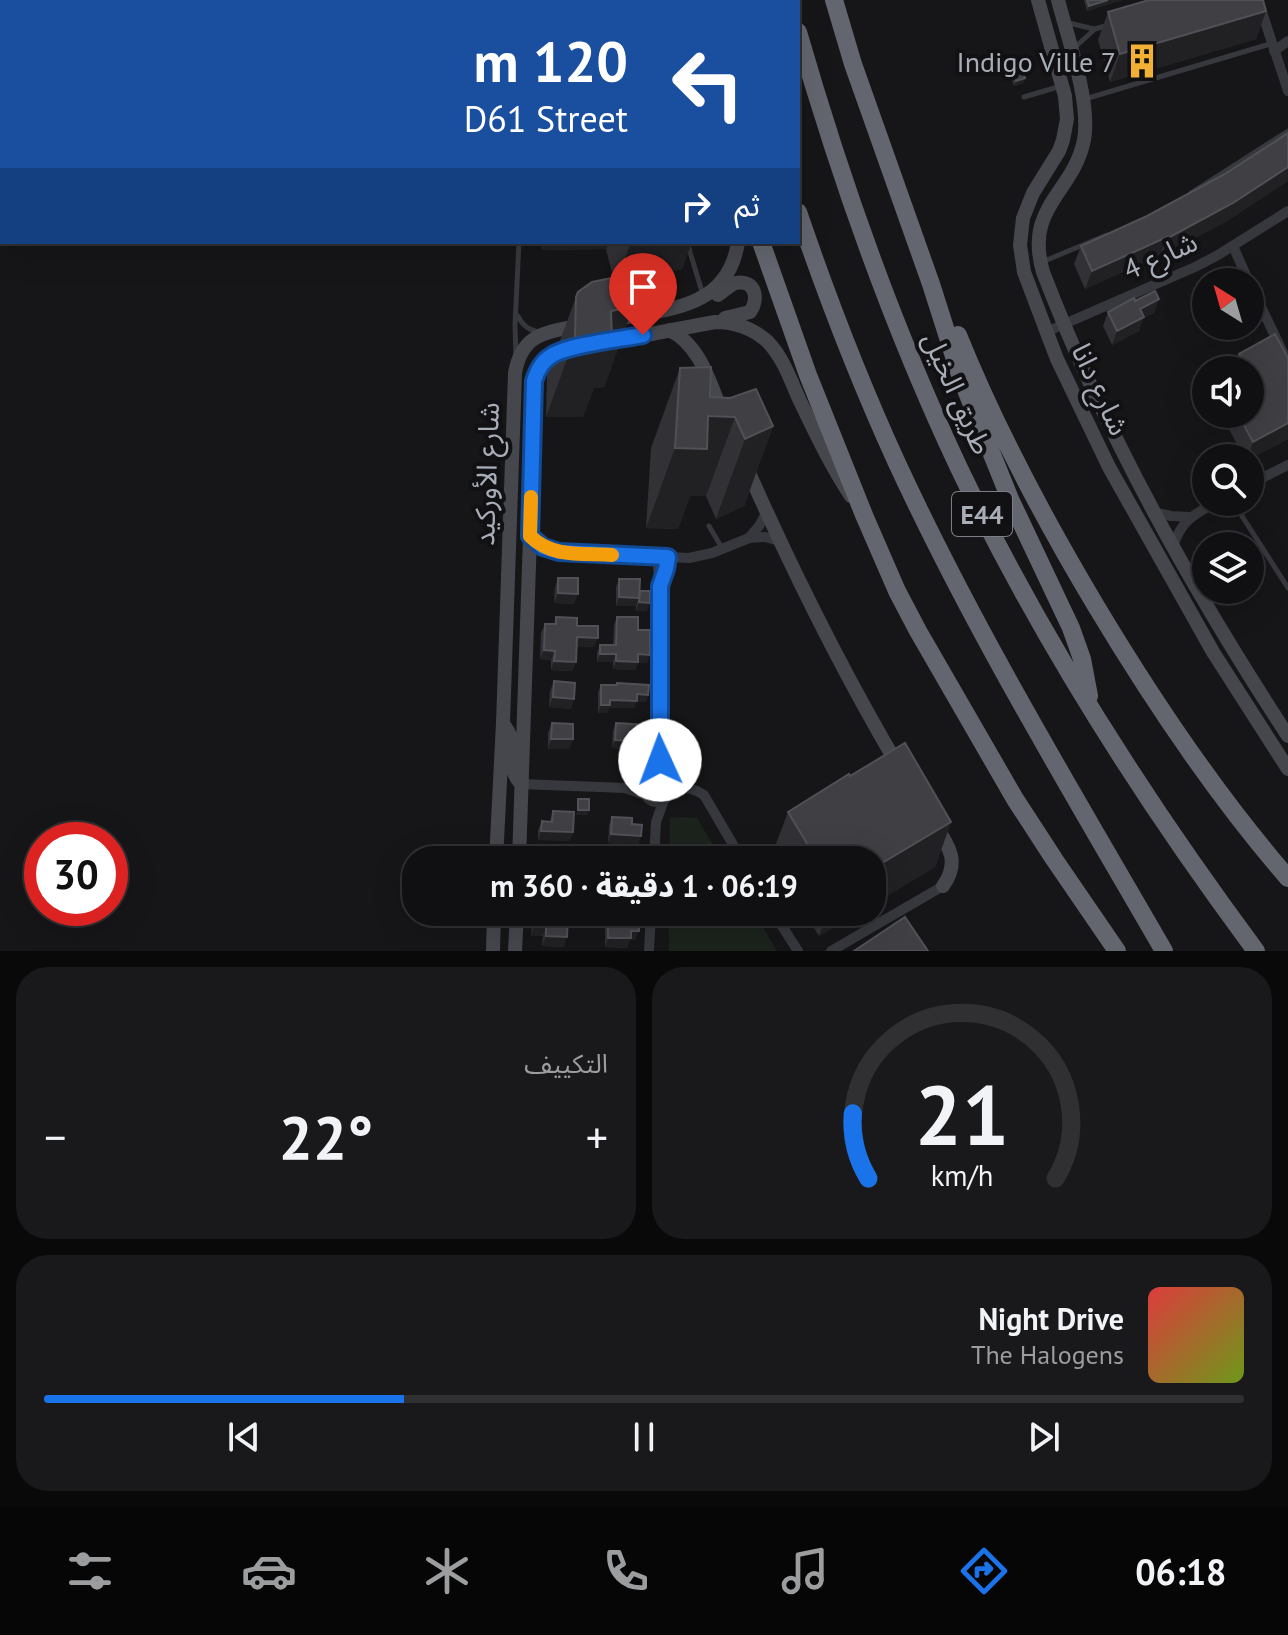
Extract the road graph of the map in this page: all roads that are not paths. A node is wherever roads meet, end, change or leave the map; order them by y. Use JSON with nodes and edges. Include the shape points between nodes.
{"nodes":[{"id":1,"x":834,"y":0,"type":"edge"},
{"id":2,"x":1038,"y":0,"type":"edge"},
{"id":3,"x":1058,"y":0,"type":"edge"},
{"id":4,"x":1258,"y":0,"type":"edge"},
{"id":5,"x":1063,"y":19,"type":"junction"},
{"id":6,"x":1123,"y":21,"type":"edge"},
{"id":7,"x":1095,"y":29,"type":"junction"},
{"id":8,"x":800,"y":39,"type":"edge"},
{"id":9,"x":1288,"y":41,"type":"edge"},
{"id":10,"x":1273,"y":47,"type":"junction"},
{"id":11,"x":1071,"y":52,"type":"junction"},
{"id":12,"x":1062,"y":86,"type":"junction"},
{"id":13,"x":1288,"y":91,"type":"edge"},
{"id":14,"x":1024,"y":97,"type":"dead end"},
{"id":15,"x":1084,"y":99,"type":"junction"},
{"id":16,"x":1288,"y":131,"type":"edge"},
{"id":17,"x":1189,"y":194,"type":"edge"},
{"id":18,"x":1288,"y":211,"type":"edge"},
{"id":19,"x":800,"y":217,"type":"edge"},
{"id":20,"x":1108,"y":234,"type":"edge"},
{"id":21,"x":519,"y":244,"type":"edge"},
{"id":22,"x":688,"y":244,"type":"edge"},
{"id":23,"x":738,"y":244,"type":"edge"},
{"id":24,"x":762,"y":244,"type":"edge"},
{"id":25,"x":1233,"y":246,"type":"junction"},
{"id":26,"x":1040,"y":263,"type":"junction"},
{"id":27,"x":1243,"y":268,"type":"edge"},
{"id":28,"x":931,"y":284,"type":"junction"},
{"id":29,"x":703,"y":296,"type":"junction"},
{"id":30,"x":677,"y":307,"type":"junction"},
{"id":31,"x":516,"y":312,"type":"junction"},
{"id":32,"x":1264,"y":312,"type":"edge"},
{"id":33,"x":706,"y":324,"type":"junction"},
{"id":34,"x":1064,"y":324,"type":"junction"},
{"id":35,"x":669,"y":330,"type":"junction"},
{"id":36,"x":546,"y":332,"type":"junction"},
{"id":37,"x":1046,"y":332,"type":"junction"},
{"id":38,"x":1288,"y":363,"type":"edge"},
{"id":39,"x":517,"y":365,"type":"junction"},
{"id":40,"x":729,"y":426,"type":"edge"},
{"id":41,"x":741,"y":455,"type":"edge"},
{"id":42,"x":1288,"y":465,"type":"edge"},
{"id":43,"x":1264,"y":477,"type":"edge"},
{"id":44,"x":767,"y":512,"type":"junction"},
{"id":45,"x":1153,"y":512,"type":"junction"},
{"id":46,"x":864,"y":515,"type":"junction"},
{"id":47,"x":1192,"y":515,"type":"edge"},
{"id":48,"x":1242,"y":516,"type":"edge"},
{"id":49,"x":1189,"y":517,"type":"junction"},
{"id":50,"x":709,"y":526,"type":"dead end"},
{"id":51,"x":530,"y":536,"type":"junction"},
{"id":52,"x":749,"y":538,"type":"junction"},
{"id":53,"x":780,"y":541,"type":"junction"},
{"id":54,"x":1173,"y":546,"type":"junction"},
{"id":55,"x":723,"y":549,"type":"junction"},
{"id":56,"x":662,"y":557,"type":"junction"},
{"id":57,"x":1288,"y":588,"type":"edge"},
{"id":58,"x":1090,"y":707,"type":"junction"},
{"id":59,"x":503,"y":723,"type":"junction"},
{"id":60,"x":1288,"y":736,"type":"edge"},
{"id":61,"x":659,"y":754,"type":"junction"},
{"id":62,"x":1287,"y":765,"type":"edge"},
{"id":63,"x":648,"y":780,"type":"junction"},
{"id":64,"x":666,"y":780,"type":"junction"},
{"id":65,"x":521,"y":784,"type":"junction"},
{"id":66,"x":911,"y":787,"type":"edge"},
{"id":67,"x":625,"y":788,"type":"junction"},
{"id":68,"x":689,"y":790,"type":"junction"},
{"id":69,"x":647,"y":797,"type":"junction"},
{"id":70,"x":666,"y":798,"type":"junction"},
{"id":71,"x":926,"y":810,"type":"edge"},
{"id":72,"x":656,"y":822,"type":"junction"},
{"id":73,"x":497,"y":846,"type":"edge"},
{"id":74,"x":519,"y":846,"type":"edge"},
{"id":75,"x":655,"y":846,"type":"edge"},
{"id":76,"x":734,"y":846,"type":"edge"},
{"id":77,"x":1288,"y":878,"type":"edge"},
{"id":78,"x":943,"y":886,"type":"joint"},
{"id":79,"x":494,"y":926,"type":"edge"},
{"id":80,"x":516,"y":926,"type":"edge"},
{"id":81,"x":650,"y":926,"type":"edge"},
{"id":82,"x":782,"y":926,"type":"edge"},
{"id":83,"x":493,"y":951,"type":"edge"},
{"id":84,"x":515,"y":951,"type":"edge"},
{"id":85,"x":649,"y":951,"type":"edge"},
{"id":86,"x":798,"y":951,"type":"edge"},
{"id":87,"x":831,"y":951,"type":"edge"},
{"id":88,"x":1117,"y":951,"type":"edge"},
{"id":89,"x":1164,"y":951,"type":"edge"},
{"id":90,"x":1256,"y":951,"type":"edge"}],
"edges":[{"from":1,"to":28,"type":"highway"},
{"from":2,"to":12,"type":"street","name":"شارع دانا"},
{"from":3,"to":5,"type":"street","name":"شارع دانا"},
{"from":4,"to":10,"type":"street"},
{"from":5,"to":7,"type":"lane"},
{"from":5,"to":11,"type":"street","name":"شارع دانا"},
{"from":6,"to":7,"type":"lane"},
{"from":7,"to":11,"type":"lane"},
{"from":8,"to":58,"type":"highway","name":"طريق الخيل","number":"E44","via":[[864,238],[936,417],[1009,566]]},
{"from":9,"to":10,"type":"street"},
{"from":10,"to":13,"type":"street"},
{"from":10,"to":15,"type":"lane"},
{"from":11,"to":15,"type":"street","name":"شارع دانا"},
{"from":12,"to":14,"type":"lane"},
{"from":12,"to":37,"type":"street","name":"شارع دانا","via":[[1067,107],[1063,140],[1027,205],[1021,232],[1024,272]]},
{"from":15,"to":26,"type":"street","name":"شارع دانا","via":[[1081,150],[1045,214]]},
{"from":16,"to":17,"type":"lane"},
{"from":18,"to":25,"type":"street","name":"شارع 4"},
{"from":19,"to":89,"type":"highway","number":"E44","via":[[855,367],[918,508],[1026,712]]},
{"from":20,"to":26,"type":"lane"},
{"from":21,"to":31,"type":"lane"},
{"from":22,"to":29,"type":"lane"},
{"from":23,"to":29,"type":"street","via":[[724,281]]},
{"from":24,"to":46,"type":"highway"},
{"from":25,"to":27,"type":"street"},
{"from":25,"to":34,"type":"street","name":"شارع 4"},
{"from":26,"to":34,"type":"street","name":"شارع دانا"},
{"from":28,"to":58,"type":"highway","via":[[990,453],[1071,628]]},
{"from":28,"to":77,"type":"highway","via":[[952,318],[1029,487],[1111,632],[1212,783]]},
{"from":29,"to":30,"type":"street"},
{"from":30,"to":33,"type":"street","via":[[707,302],[736,283],[755,292],[750,312]]},
{"from":30,"to":36,"type":"street"},
{"from":31,"to":36,"type":"lane","via":[[530,330]]},
{"from":31,"to":39,"type":"lane"},
{"from":32,"to":38,"type":"street"},
{"from":33,"to":35,"type":"street","name":"شارع الأوركيد"},
{"from":33,"to":46,"type":"street","name":"شارع الأوركيد","via":[[741,326],[771,346]]},
{"from":34,"to":37,"type":"street","name":"شارع 4"},
{"from":34,"to":45,"type":"street","name":"شارع دانا"},
{"from":35,"to":40,"type":"street","via":[[697,355]]},
{"from":35,"to":51,"type":"street","name":"شارع الأوركيد","via":[[558,352],[539,367],[534,381]]},
{"from":36,"to":39,"type":"street","name":"شارع الأوركيد","via":[[527,344]]},
{"from":37,"to":62,"type":"street","name":"شارع دانا","via":[[1134,513],[1213,652]]},
{"from":39,"to":59,"type":"street","name":"شارع الأوركيد"},
{"from":41,"to":44,"type":"street"},
{"from":42,"to":43,"type":"street"},
{"from":44,"to":52,"type":"street"},
{"from":44,"to":53,"type":"street"},
{"from":45,"to":49,"type":"street"},
{"from":45,"to":54,"type":"street","name":"شارع دانا"},
{"from":46,"to":88,"type":"highway","via":[[939,671],[1015,799]]},
{"from":47,"to":49,"type":"street"},
{"from":48,"to":57,"type":"lane"},
{"from":49,"to":54,"type":"street"},
{"from":50,"to":55,"type":"lane"},
{"from":51,"to":56,"type":"street","via":[[559,552]]},
{"from":51,"to":65,"type":"street","name":"شارع الأوركيد"},
{"from":52,"to":53,"type":"street"},
{"from":52,"to":55,"type":"street"},
{"from":53,"to":66,"type":"street","via":[[842,666]]},
{"from":54,"to":60,"type":"street","name":"شارع دانا"},
{"from":55,"to":56,"type":"street","via":[[701,556]]},
{"from":56,"to":61,"type":"street","via":[[666,569],[660,586]]},
{"from":58,"to":90,"type":"highway","name":"طريق الخيل","number":"E44"},
{"from":59,"to":65,"type":"street","via":[[512,739],[513,773]]},
{"from":59,"to":73,"type":"street","name":"شارع الأوركيد"},
{"from":61,"to":63,"type":"street"},
{"from":61,"to":64,"type":"street"},
{"from":63,"to":64,"type":"street"},
{"from":63,"to":67,"type":"street"},
{"from":63,"to":69,"type":"street"},
{"from":64,"to":68,"type":"street"},
{"from":64,"to":70,"type":"street"},
{"from":65,"to":67,"type":"street"},
{"from":65,"to":74,"type":"street","name":"شارع الأوركيد"},
{"from":67,"to":69,"type":"street"},
{"from":68,"to":70,"type":"street"},
{"from":68,"to":76,"type":"street","via":[[707,798]]},
{"from":69,"to":70,"type":"street","via":[[657,802]]},
{"from":69,"to":72,"type":"street"},
{"from":70,"to":72,"type":"street"},
{"from":71,"to":78,"type":"street","via":[[952,857]]},
{"from":72,"to":75,"type":"street"},
{"from":78,"to":87,"type":"street"},
{"from":79,"to":83,"type":"street"},
{"from":80,"to":84,"type":"street"},
{"from":81,"to":85,"type":"street"},
{"from":82,"to":86,"type":"street"}]}
